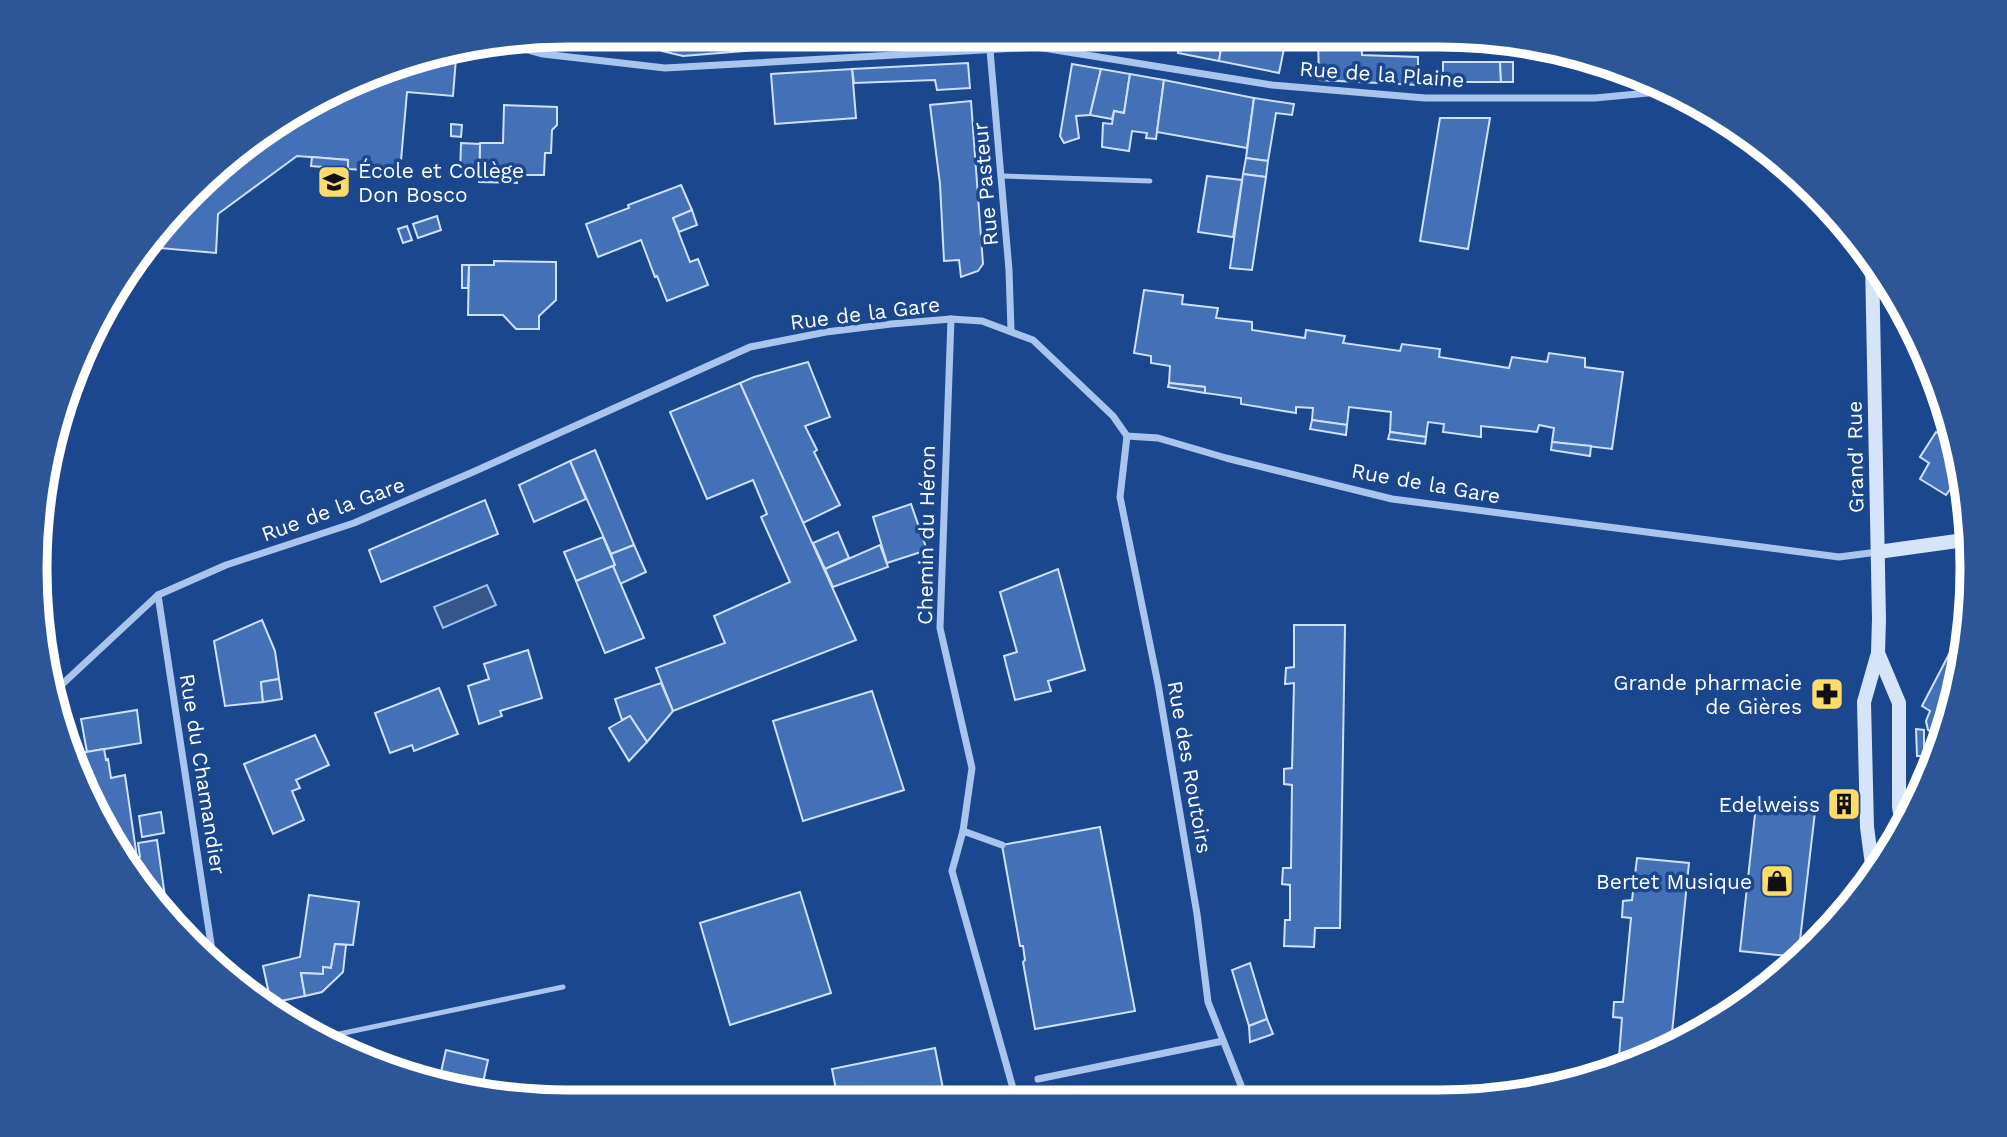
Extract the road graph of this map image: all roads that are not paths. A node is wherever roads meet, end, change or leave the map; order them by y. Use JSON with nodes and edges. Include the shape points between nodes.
{"nodes":[{"id":1,"x":991,"y":47,"type":"edge"},
{"id":2,"x":1037,"y":47,"type":"edge"},
{"id":3,"x":1037,"y":47,"type":"edge"},
{"id":4,"x":525,"y":49,"type":"edge"},
{"id":5,"x":990,"y":50,"type":"junction"},
{"id":6,"x":1650,"y":93,"type":"edge"},
{"id":7,"x":1002,"y":176,"type":"junction"},
{"id":8,"x":1150,"y":181,"type":"dead end"},
{"id":9,"x":1872,"y":280,"type":"edge"},
{"id":10,"x":951,"y":319,"type":"junction"},
{"id":11,"x":1011,"y":330,"type":"junction"},
{"id":12,"x":1127,"y":436,"type":"junction"},
{"id":13,"x":1959,"y":540,"type":"edge"},
{"id":14,"x":1878,"y":552,"type":"junction"},
{"id":15,"x":158,"y":595,"type":"junction"},
{"id":16,"x":1878,"y":653,"type":"junction"},
{"id":17,"x":61,"y":686,"type":"edge"},
{"id":18,"x":1900,"y":811,"type":"edge"},
{"id":19,"x":964,"y":831,"type":"junction"},
{"id":20,"x":1002,"y":845,"type":"dead end"},
{"id":21,"x":1871,"y":860,"type":"edge"},
{"id":22,"x":212,"y":948,"type":"edge"},
{"id":23,"x":562,"y":987,"type":"dead end"},
{"id":24,"x":336,"y":1035,"type":"edge"},
{"id":25,"x":1223,"y":1041,"type":"junction"},
{"id":26,"x":1038,"y":1079,"type":"dead end"},
{"id":27,"x":1013,"y":1090,"type":"edge"},
{"id":28,"x":1242,"y":1090,"type":"edge"}],
"edges":[{"from":1,"to":5,"type":"street","name":"Rue Pasteur"},
{"from":2,"to":5,"type":"street","name":"Rue de la Plaine"},
{"from":3,"to":6,"type":"street","name":"Rue de la Plaine","via":[[1272,85],[1425,98]]},
{"from":4,"to":5,"type":"street","name":"Rue de la Plaine","via":[[665,68]]},
{"from":5,"to":7,"type":"street","name":"Rue Pasteur"},
{"from":7,"to":8,"type":"lane"},
{"from":7,"to":11,"type":"street","name":"Rue Pasteur"},
{"from":9,"to":14,"type":"main road","name":"Grand' Rue"},
{"from":10,"to":11,"type":"street","name":"Rue de la Gare","via":[[982,321]]},
{"from":10,"to":15,"type":"street","name":"Rue de la Gare","via":[[826,332],[750,347],[366,518],[226,565]]},
{"from":10,"to":19,"type":"street","name":"Chemin du Héron","via":[[940,628],[972,768]]},
{"from":11,"to":12,"type":"street","name":"Rue de la Gare","via":[[1033,340],[1113,416]]},
{"from":12,"to":14,"type":"street","name":"Rue de la Gare","via":[[1158,438],[1392,499],[1823,556]]},
{"from":12,"to":25,"type":"street","name":"Rue des Routoirs","via":[[1120,497],[1158,684],[1208,1002]]},
{"from":13,"to":14,"type":"main road"},
{"from":14,"to":16,"type":"main road","name":"Grand' Rue"},
{"from":15,"to":17,"type":"street","name":"Rue de la Gare"},
{"from":15,"to":22,"type":"street","name":"Rue du Chamandier"},
{"from":16,"to":18,"type":"main road","name":"Grand' Rue","via":[[1899,703]]},
{"from":16,"to":21,"type":"main road","name":"Grand' Rue","via":[[1864,702]]},
{"from":19,"to":20,"type":"street"},
{"from":19,"to":27,"type":"street","name":"Chemin du Héron","via":[[952,871]]},
{"from":23,"to":24,"type":"lane"},
{"from":25,"to":26,"type":"street"},
{"from":25,"to":28,"type":"street","name":"Rue des Routoirs"}]}
